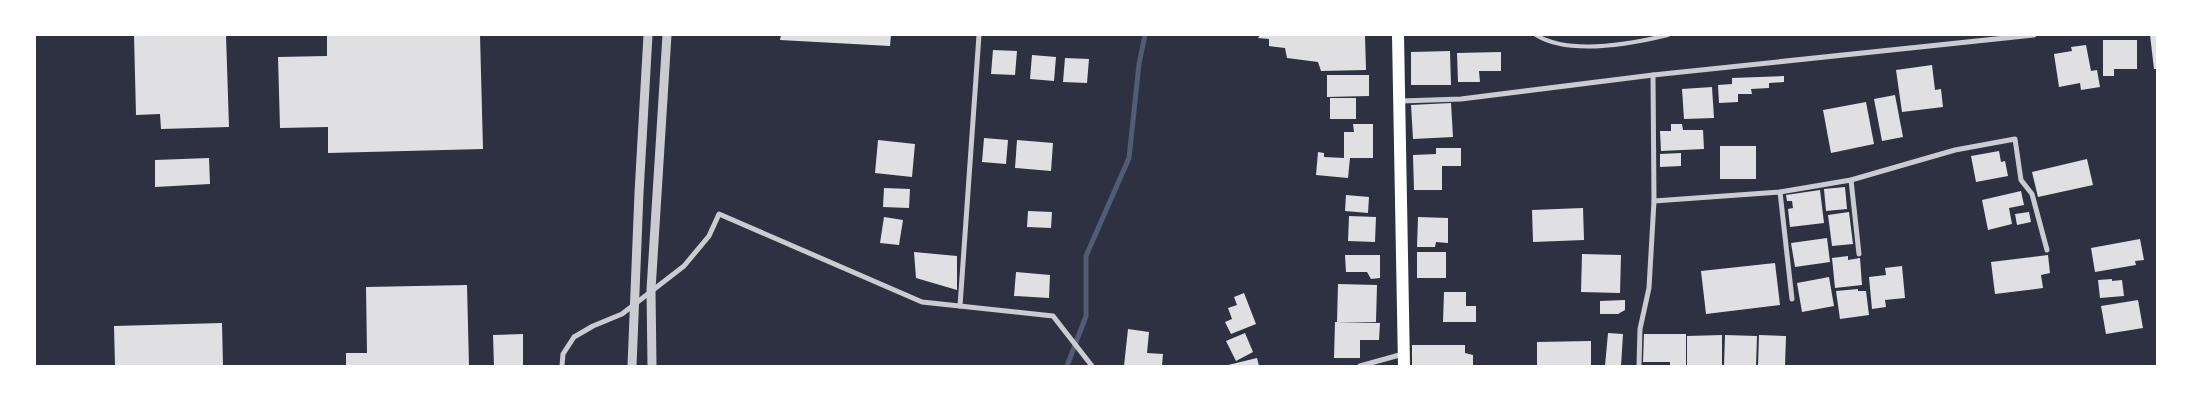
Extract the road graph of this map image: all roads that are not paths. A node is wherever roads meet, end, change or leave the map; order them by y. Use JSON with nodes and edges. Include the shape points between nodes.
{"nodes":[{"id":1,"x":648,"y":35,"type":"edge"},
{"id":2,"x":667,"y":35,"type":"edge"},
{"id":3,"x":979,"y":35,"type":"edge"},
{"id":4,"x":1398,"y":35,"type":"edge"},
{"id":5,"x":1536,"y":35,"type":"edge"},
{"id":6,"x":1668,"y":35,"type":"edge"},
{"id":7,"x":2034,"y":35,"type":"edge"},
{"id":8,"x":2006,"y":36,"type":"edge"},
{"id":9,"x":1653,"y":75,"type":"junction"},
{"id":10,"x":1400,"y":101,"type":"junction"},
{"id":11,"x":1851,"y":180,"type":"junction"},
{"id":12,"x":1780,"y":192,"type":"junction"},
{"id":13,"x":1654,"y":201,"type":"junction"},
{"id":14,"x":2047,"y":250,"type":"dead end"},
{"id":15,"x":1859,"y":254,"type":"dead end"},
{"id":16,"x":651,"y":290,"type":"junction"},
{"id":17,"x":1792,"y":299,"type":"dead end"},
{"id":18,"x":634,"y":304,"type":"junction"},
{"id":19,"x":960,"y":306,"type":"junction"},
{"id":20,"x":1404,"y":360,"type":"edge"},
{"id":21,"x":562,"y":366,"type":"edge"},
{"id":22,"x":632,"y":366,"type":"edge"},
{"id":23,"x":652,"y":366,"type":"edge"},
{"id":24,"x":1092,"y":366,"type":"edge"},
{"id":25,"x":1360,"y":366,"type":"edge"},
{"id":26,"x":1639,"y":366,"type":"edge"}],
"edges":[{"from":1,"to":18,"type":"street"},
{"from":2,"to":16,"type":"street"},
{"from":3,"to":19,"type":"street"},
{"from":4,"to":10,"type":"main road"},
{"from":5,"to":6,"type":"lane","via":[[1562,44],[1601,47]]},
{"from":7,"to":8,"type":"street"},
{"from":8,"to":9,"type":"street"},
{"from":9,"to":10,"type":"street","via":[[1460,98]]},
{"from":9,"to":13,"type":"street"},
{"from":10,"to":20,"type":"main road"},
{"from":11,"to":12,"type":"street"},
{"from":11,"to":14,"type":"street","via":[[1955,150],[2015,139],[2020,180],[2032,194]]},
{"from":11,"to":15,"type":"street"},
{"from":12,"to":13,"type":"street"},
{"from":12,"to":17,"type":"street"},
{"from":13,"to":26,"type":"street","via":[[1649,288],[1640,329]]},
{"from":16,"to":18,"type":"street"},
{"from":16,"to":19,"type":"street","via":[[684,266],[709,236],[719,214],[922,302]]},
{"from":16,"to":23,"type":"street"},
{"from":18,"to":21,"type":"street","via":[[622,314],[574,337],[564,354]]},
{"from":18,"to":22,"type":"street"},
{"from":19,"to":24,"type":"street","via":[[1053,316]]},
{"from":20,"to":25,"type":"street"}]}
